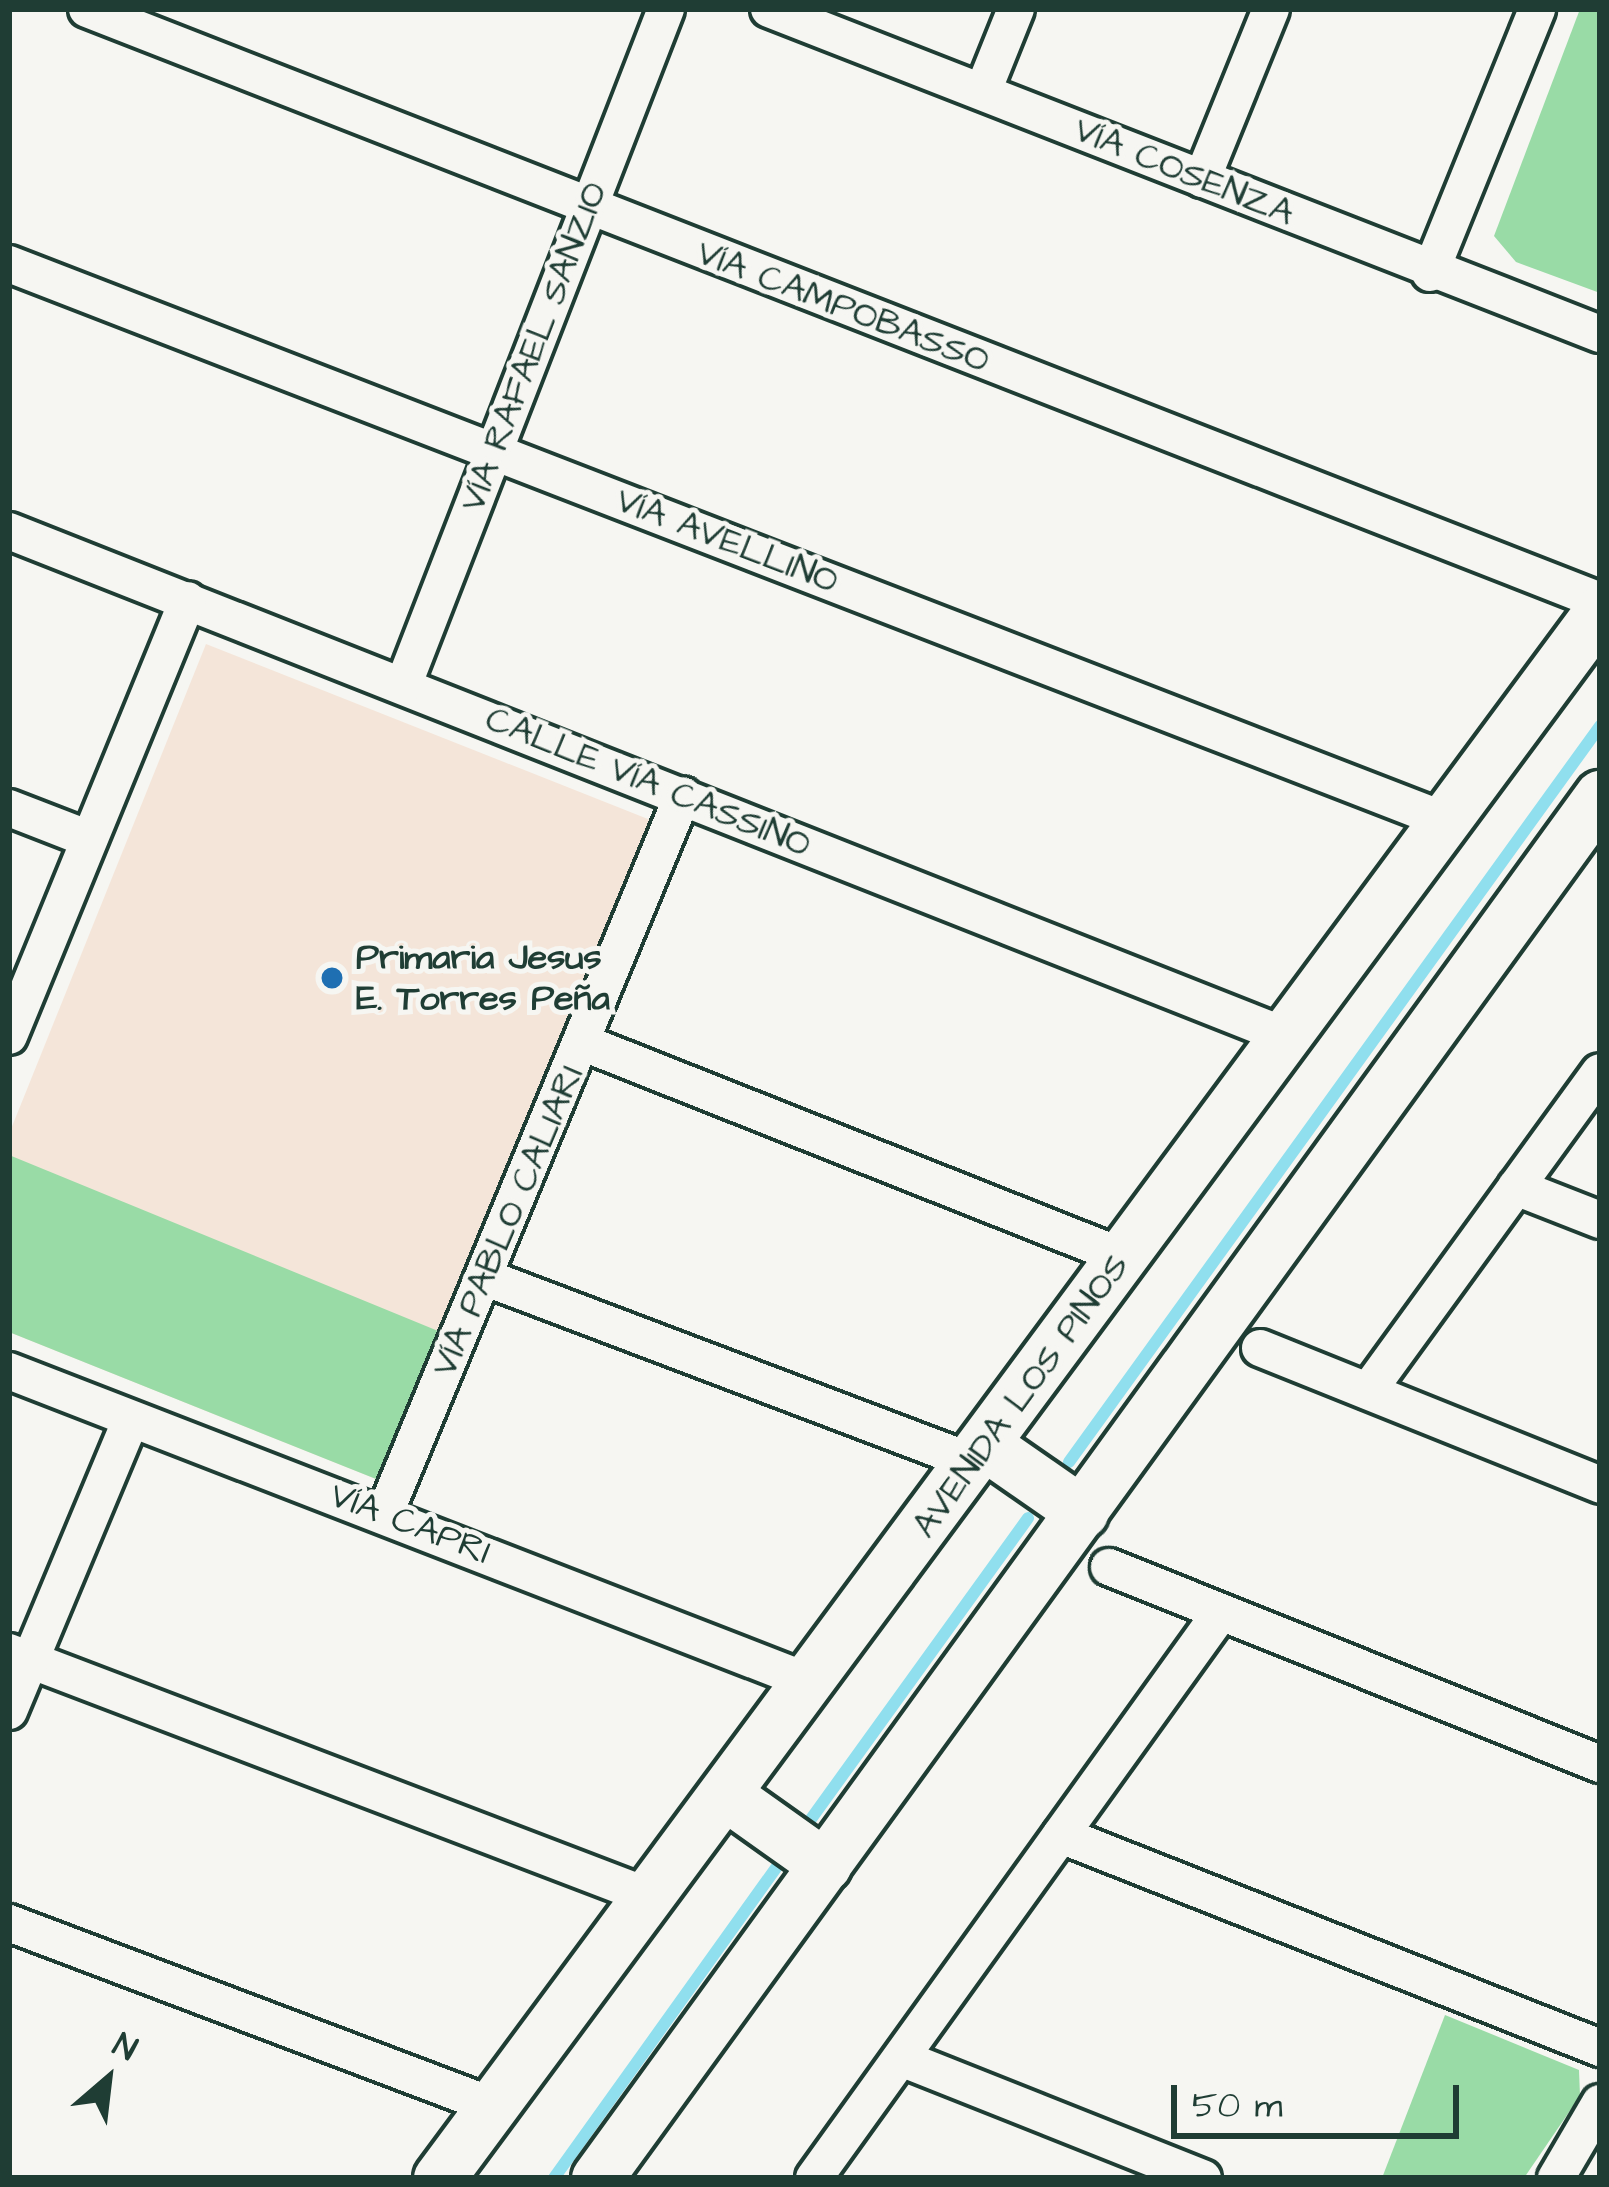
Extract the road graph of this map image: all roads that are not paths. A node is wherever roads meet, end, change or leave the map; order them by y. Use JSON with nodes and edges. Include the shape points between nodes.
{"nodes":[{"id":1,"x":87,"y":9,"type":"edge"},
{"id":2,"x":666,"y":9,"type":"edge"},
{"id":3,"x":769,"y":9,"type":"edge"},
{"id":4,"x":1016,"y":9,"type":"edge"},
{"id":5,"x":1271,"y":9,"type":"edge"},
{"id":6,"x":1537,"y":9,"type":"edge"},
{"id":7,"x":983,"y":91,"type":"junction"},
{"id":8,"x":1202,"y":179,"type":"junction"},
{"id":9,"x":586,"y":208,"type":"junction"},
{"id":10,"x":9,"y":264,"type":"edge"},
{"id":11,"x":1430,"y":273,"type":"junction"},
{"id":12,"x":1600,"y":334,"type":"edge"},
{"id":13,"x":494,"y":450,"type":"junction"},
{"id":14,"x":9,"y":531,"type":"edge"},
{"id":15,"x":188,"y":600,"type":"junction"},
{"id":16,"x":1600,"y":601,"type":"edge"},
{"id":17,"x":1600,"y":611,"type":"edge"},
{"id":18,"x":403,"y":686,"type":"junction"},
{"id":19,"x":683,"y":795,"type":"junction"},
{"id":20,"x":1600,"y":796,"type":"edge"},
{"id":21,"x":9,"y":808,"type":"edge"},
{"id":22,"x":1444,"y":820,"type":"junction"},
{"id":23,"x":89,"y":839,"type":"junction"},
{"id":24,"x":9,"y":1036,"type":"edge"},
{"id":25,"x":1286,"y":1036,"type":"junction"},
{"id":26,"x":584,"y":1043,"type":"junction"},
{"id":27,"x":1600,"y":1072,"type":"edge"},
{"id":28,"x":1516,"y":1187,"type":"junction"},
{"id":29,"x":1600,"y":1220,"type":"edge"},
{"id":30,"x":1123,"y":1257,"type":"junction"},
{"id":31,"x":484,"y":1277,"type":"junction"},
{"id":32,"x":1260,"y":1348,"type":"dead end"},
{"id":33,"x":9,"y":1371,"type":"edge"},
{"id":34,"x":1368,"y":1391,"type":"junction"},
{"id":35,"x":131,"y":1420,"type":"junction"},
{"id":36,"x":981,"y":1455,"type":"junction"},
{"id":37,"x":1600,"y":1485,"type":"edge"},
{"id":38,"x":1082,"y":1512,"type":"junction"},
{"id":39,"x":385,"y":1514,"type":"junction"},
{"id":40,"x":1109,"y":1567,"type":"dead end"},
{"id":41,"x":1221,"y":1612,"type":"junction"},
{"id":42,"x":19,"y":1656,"type":"edge"},
{"id":43,"x":810,"y":1682,"type":"junction"},
{"id":44,"x":9,"y":1711,"type":"edge"},
{"id":45,"x":1600,"y":1764,"type":"edge"},
{"id":46,"x":724,"y":1794,"type":"junction"},
{"id":47,"x":1061,"y":1835,"type":"junction"},
{"id":48,"x":825,"y":1865,"type":"junction"},
{"id":49,"x":647,"y":1896,"type":"junction"},
{"id":50,"x":9,"y":1924,"type":"edge"},
{"id":51,"x":1600,"y":2048,"type":"edge"},
{"id":52,"x":901,"y":2058,"type":"junction"},
{"id":53,"x":1600,"y":2103,"type":"edge"},
{"id":54,"x":493,"y":2106,"type":"junction"},
{"id":55,"x":1576,"y":2166,"type":"edge"},
{"id":56,"x":439,"y":2178,"type":"edge"},
{"id":57,"x":597,"y":2178,"type":"edge"},
{"id":58,"x":814,"y":2178,"type":"edge"},
{"id":59,"x":1203,"y":2178,"type":"edge"}],
"edges":[{"from":1,"to":9,"type":"street","name":"VÍA CAMPOBASSO"},
{"from":2,"to":9,"type":"street","name":"VÍA RAFAEL SANZIO"},
{"from":3,"to":7,"type":"street","name":"VÍA COSENZA"},
{"from":4,"to":7,"type":"street"},
{"from":5,"to":8,"type":"street"},
{"from":6,"to":11,"type":"street"},
{"from":7,"to":8,"type":"street","name":"VÍA COSENZA"},
{"from":8,"to":11,"type":"street","name":"VÍA COSENZA"},
{"from":9,"to":13,"type":"street","name":"VÍA RAFAEL SANZIO"},
{"from":9,"to":16,"type":"street","name":"VÍA CAMPOBASSO"},
{"from":10,"to":13,"type":"street","name":"VÍA AVELLINO"},
{"from":11,"to":12,"type":"street","name":"VÍA COSENZA"},
{"from":13,"to":18,"type":"street","name":"VÍA RAFAEL SANZIO"},
{"from":13,"to":22,"type":"street","name":"VÍA AVELLINO"},
{"from":14,"to":15,"type":"street","name":"CALLE VÍA CASSINO"},
{"from":15,"to":18,"type":"street","name":"CALLE VÍA CASSINO"},
{"from":15,"to":23,"type":"street"},
{"from":17,"to":22,"type":"street","name":"AVENIDA LOS PINOS"},
{"from":18,"to":19,"type":"street","name":"CALLE VÍA CASSINO"},
{"from":19,"to":25,"type":"street","name":"CALLE VÍA CASSINO"},
{"from":19,"to":26,"type":"street","name":"VÍA PABLO CALIARI"},
{"from":20,"to":38,"type":"street"},
{"from":21,"to":23,"type":"street"},
{"from":22,"to":25,"type":"street","name":"AVENIDA LOS PINOS"},
{"from":23,"to":24,"type":"street"},
{"from":25,"to":30,"type":"street","name":"AVENIDA LOS PINOS"},
{"from":26,"to":30,"type":"street"},
{"from":26,"to":31,"type":"street","name":"VÍA PABLO CALIARI"},
{"from":27,"to":28,"type":"street"},
{"from":28,"to":29,"type":"street"},
{"from":28,"to":34,"type":"street"},
{"from":30,"to":36,"type":"street","name":"AVENIDA LOS PINOS"},
{"from":31,"to":36,"type":"street"},
{"from":31,"to":39,"type":"street","name":"VÍA PABLO CALIARI"},
{"from":32,"to":34,"type":"street"},
{"from":33,"to":35,"type":"street","name":"VÍA CAPRI"},
{"from":34,"to":37,"type":"street"},
{"from":35,"to":39,"type":"street","name":"VÍA CAPRI"},
{"from":35,"to":42,"type":"street"},
{"from":36,"to":38,"type":"street"},
{"from":36,"to":43,"type":"street","name":"AVENIDA LOS PINOS"},
{"from":38,"to":48,"type":"street"},
{"from":39,"to":43,"type":"street","name":"VÍA CAPRI"},
{"from":40,"to":41,"type":"street"},
{"from":41,"to":45,"type":"street"},
{"from":41,"to":47,"type":"street"},
{"from":42,"to":44,"type":"street"},
{"from":42,"to":49,"type":"street"},
{"from":43,"to":46,"type":"street","name":"AVENIDA LOS PINOS"},
{"from":46,"to":48,"type":"street"},
{"from":46,"to":49,"type":"street","name":"AVENIDA LOS PINOS"},
{"from":47,"to":51,"type":"street"},
{"from":47,"to":52,"type":"street"},
{"from":48,"to":57,"type":"street"},
{"from":49,"to":54,"type":"street","name":"AVENIDA LOS PINOS"},
{"from":50,"to":54,"type":"street"},
{"from":52,"to":58,"type":"street"},
{"from":52,"to":59,"type":"street"},
{"from":53,"to":55,"type":"street"},
{"from":54,"to":56,"type":"street","name":"AVENIDA LOS PINOS"}]}
